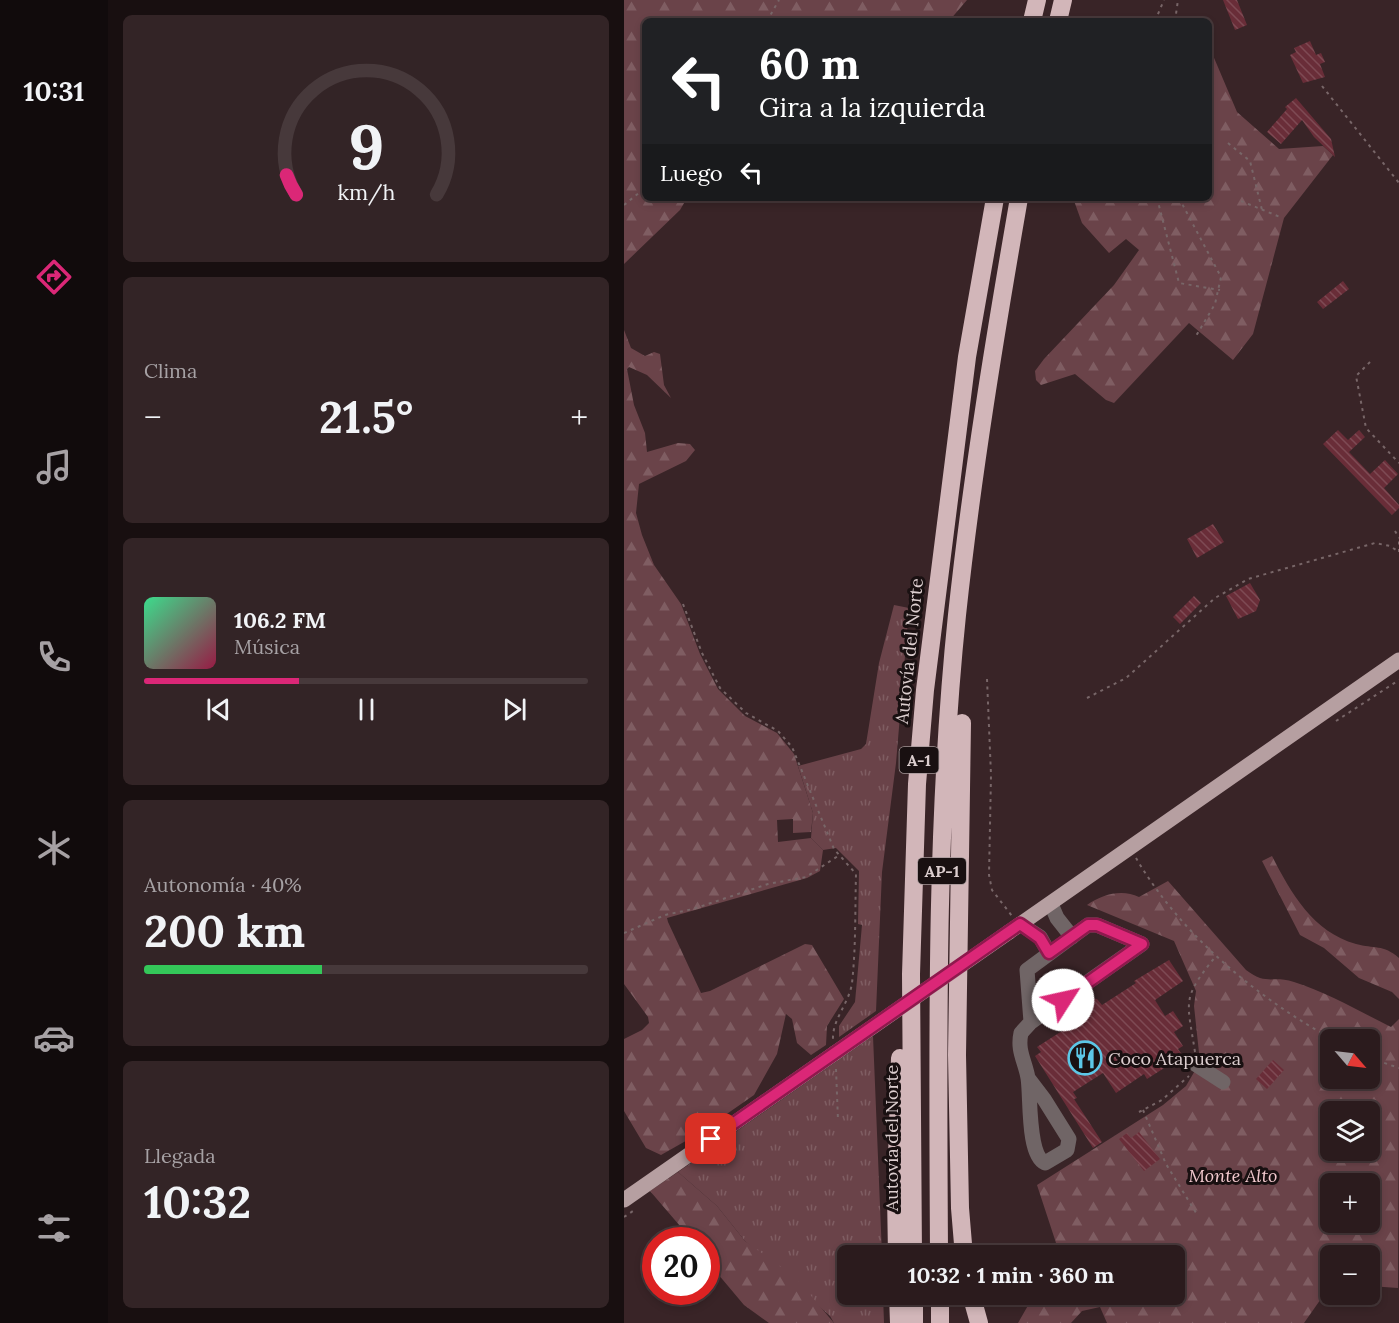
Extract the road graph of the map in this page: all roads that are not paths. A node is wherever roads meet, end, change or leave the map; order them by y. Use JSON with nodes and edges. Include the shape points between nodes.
{"nodes":[{"id":1,"x":1037,"y":0,"type":"edge"},
{"id":2,"x":1063,"y":0,"type":"edge"},
{"id":3,"x":1033,"y":18,"type":"edge"},
{"id":4,"x":1059,"y":18,"type":"edge"},
{"id":5,"x":994,"y":201,"type":"edge"},
{"id":6,"x":1018,"y":201,"type":"edge"},
{"id":7,"x":974,"y":488,"type":"junction"},
{"id":8,"x":1399,"y":660,"type":"edge"},
{"id":9,"x":1051,"y":904,"type":"junction"},
{"id":10,"x":1014,"y":928,"type":"junction"},
{"id":11,"x":1072,"y":937,"type":"junction"},
{"id":12,"x":1049,"y":953,"type":"junction"},
{"id":13,"x":911,"y":974,"type":"junction"},
{"id":14,"x":1031,"y":1022,"type":"junction"},
{"id":15,"x":1195,"y":1064,"type":"road end"},
{"id":16,"x":1028,"y":1078,"type":"junction"},
{"id":17,"x":1223,"y":1082,"type":"dead end"},
{"id":18,"x":624,"y":1200,"type":"edge"},
{"id":19,"x":897,"y":1245,"type":"edge"},
{"id":20,"x":913,"y":1245,"type":"edge"},
{"id":21,"x":939,"y":1245,"type":"edge"},
{"id":22,"x":963,"y":1245,"type":"edge"},
{"id":23,"x":898,"y":1305,"type":"edge"},
{"id":24,"x":914,"y":1305,"type":"edge"},
{"id":25,"x":940,"y":1305,"type":"edge"},
{"id":26,"x":974,"y":1305,"type":"edge"},
{"id":27,"x":898,"y":1323,"type":"edge"},
{"id":28,"x":914,"y":1323,"type":"edge"},
{"id":29,"x":940,"y":1323,"type":"edge"},
{"id":30,"x":979,"y":1323,"type":"edge"}],
"edges":[{"from":1,"to":3,"type":"highway"},
{"from":2,"to":4,"type":"highway"},
{"from":5,"to":13,"type":"highway","name":"Autovía del Norte","number":"A-1","via":[[968,357],[926,678],[917,784]]},
{"from":6,"to":7,"type":"highway","number":"A-1","via":[[996,326]]},
{"from":7,"to":21,"type":"highway","number":"AP-1","via":[[957,617],[941,879]]},
{"from":7,"to":22,"type":"highway","number":"A-1","via":[[960,763],[957,918]]},
{"from":8,"to":9,"type":"main road"},
{"from":9,"to":10,"type":"main road"},
{"from":9,"to":11,"type":"lane"},
{"from":10,"to":12,"type":"lane","via":[[1040,938]]},
{"from":10,"to":18,"type":"main road","bridge":true},
{"from":11,"to":12,"type":"lane"},
{"from":11,"to":14,"type":"lane","via":[[1088,925],[1097,925],[1142,944]]},
{"from":12,"to":14,"type":"lane","via":[[1027,970]]},
{"from":13,"to":19,"type":"highway","number":"A-1","via":[[903,992]]},
{"from":13,"to":20,"type":"highway","name":"Autovía del Norte"},
{"from":14,"to":16,"type":"lane","via":[[1018,1043]]},
{"from":15,"to":17,"type":"lane"},
{"from":16,"to":16,"type":"lane","via":[[1030,1121],[1037,1155],[1045,1162],[1067,1150],[1069,1139]]},
{"from":23,"to":27,"type":"highway"},
{"from":24,"to":28,"type":"highway"},
{"from":25,"to":29,"type":"highway"},
{"from":26,"to":30,"type":"highway"}]}
